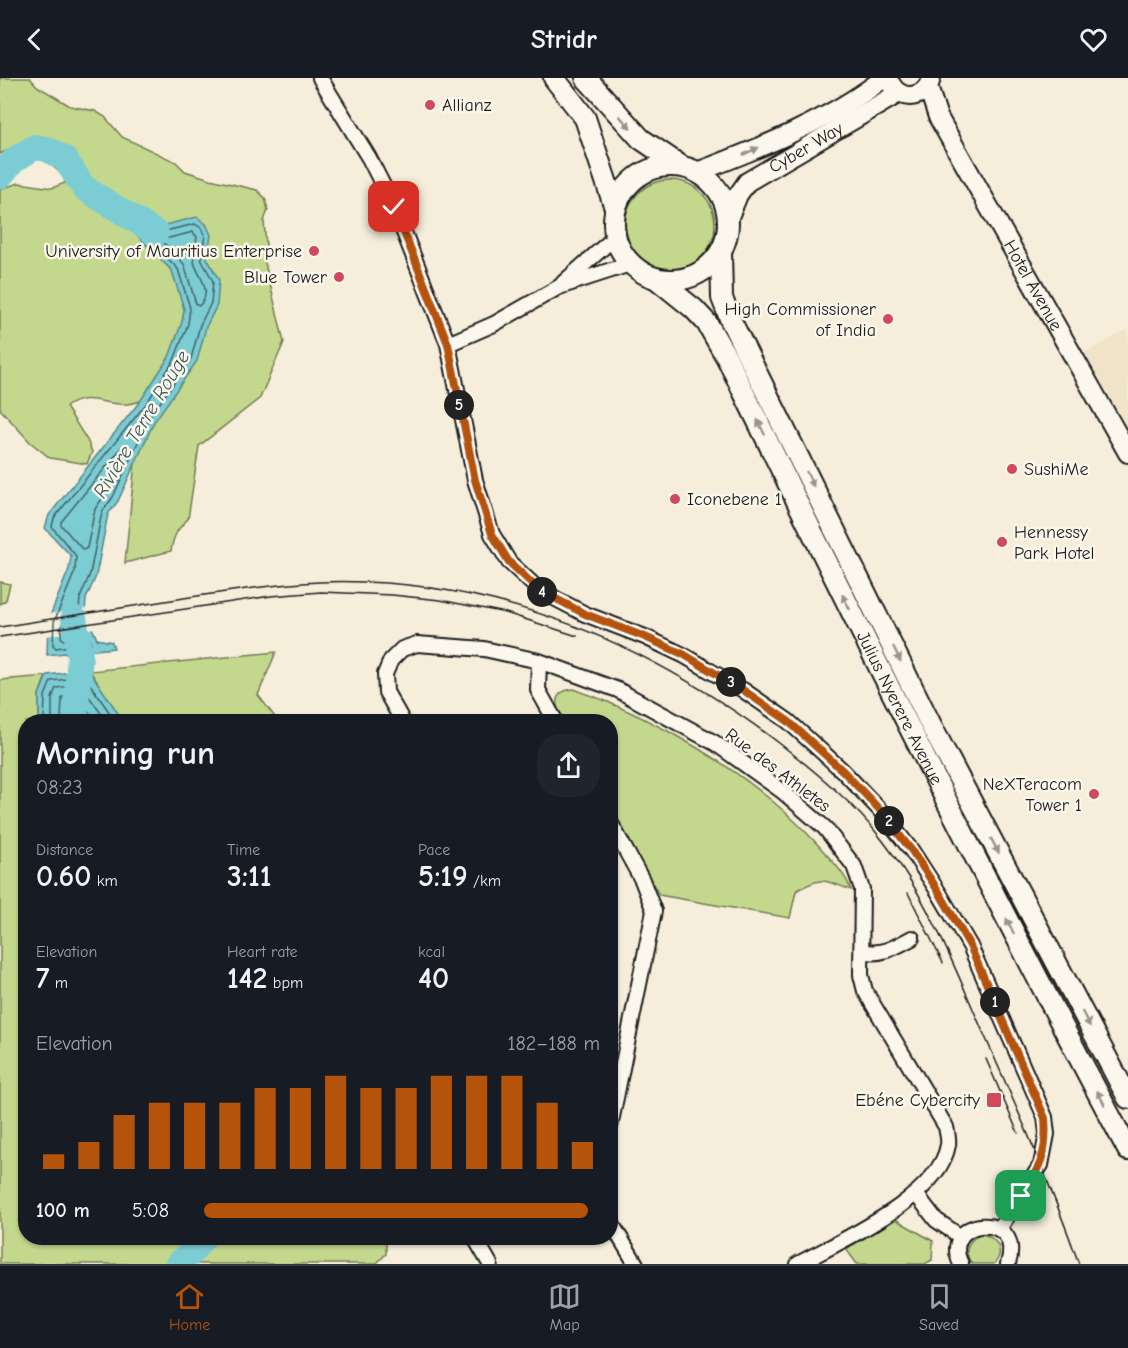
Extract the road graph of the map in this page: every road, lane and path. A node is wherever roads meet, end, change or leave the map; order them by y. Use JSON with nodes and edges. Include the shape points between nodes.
{"nodes":[{"id":1,"x":320,"y":78,"type":"edge"},
{"id":2,"x":554,"y":78,"type":"edge"},
{"id":3,"x":586,"y":78,"type":"edge"},
{"id":4,"x":884,"y":78,"type":"edge"},
{"id":5,"x":931,"y":81,"type":"edge"},
{"id":6,"x":900,"y":89,"type":"edge"},
{"id":7,"x":938,"y":117,"type":"junction"},
{"id":8,"x":689,"y":169,"type":"junction"},
{"id":9,"x":615,"y":208,"type":"junction"},
{"id":10,"x":728,"y":219,"type":"junction"},
{"id":11,"x":615,"y":237,"type":"junction"},
{"id":12,"x":721,"y":252,"type":"junction"},
{"id":13,"x":630,"y":264,"type":"junction"},
{"id":14,"x":658,"y":279,"type":"junction"},
{"id":15,"x":559,"y":286,"type":"junction"},
{"id":16,"x":448,"y":344,"type":"junction"},
{"id":17,"x":1128,"y":453,"type":"edge"},
{"id":18,"x":539,"y":661,"type":"junction"},
{"id":19,"x":398,"y":714,"type":"edge"},
{"id":20,"x":552,"y":714,"type":"edge"},
{"id":21,"x":618,"y":836,"type":"edge"},
{"id":22,"x":912,"y":938,"type":"dead end"},
{"id":23,"x":862,"y":951,"type":"junction"},
{"id":24,"x":618,"y":1088,"type":"edge"},
{"id":25,"x":1128,"y":1098,"type":"edge"},
{"id":26,"x":1128,"y":1150,"type":"edge"},
{"id":27,"x":916,"y":1194,"type":"junction"},
{"id":28,"x":999,"y":1229,"type":"junction"},
{"id":29,"x":618,"y":1234,"type":"edge"},
{"id":30,"x":961,"y":1237,"type":"junction"},
{"id":31,"x":479,"y":1245,"type":"edge"},
{"id":32,"x":489,"y":1264,"type":"edge"},
{"id":33,"x":636,"y":1264,"type":"edge"},
{"id":34,"x":798,"y":1264,"type":"edge"},
{"id":35,"x":961,"y":1264,"type":"edge"},
{"id":36,"x":1008,"y":1264,"type":"edge"}],
"edges":[{"from":1,"to":16,"type":"street","via":[[394,207]]},
{"from":2,"to":9,"type":"main road","via":[[585,118]]},
{"from":3,"to":8,"type":"main road","one_way":true,"via":[[641,139]]},
{"from":8,"to":4,"type":"street","name":"Cyber Way","one_way":true,"via":[[742,155],[807,126]]},
{"from":5,"to":6,"type":"street","name":"Cyber Way","via":[[918,95]]},
{"from":5,"to":7,"type":"street","name":"Hotel Avenue"},
{"from":6,"to":7,"type":"street","name":"Hotel Avenue"},
{"from":6,"to":10,"type":"street","name":"Cyber Way","via":[[747,182]]},
{"from":7,"to":17,"type":"street","name":"Hotel Avenue"},
{"from":8,"to":9,"type":"main road","via":[[664,165],[647,170],[621,192]]},
{"from":8,"to":10,"type":"main road","via":[[712,184],[723,200]]},
{"from":9,"to":11,"type":"main road"},
{"from":10,"to":12,"type":"main road"},
{"from":11,"to":13,"type":"main road"},
{"from":11,"to":15,"type":"street"},
{"from":12,"to":14,"type":"main road","via":[[710,266],[694,276]]},
{"from":12,"to":25,"type":"main road","name":"Julius Nyerere Avenue","one_way":true,"via":[[722,298],[731,321],[935,733]]},
{"from":13,"to":14,"type":"main road"},
{"from":13,"to":15,"type":"street"},
{"from":26,"to":14,"type":"main road","name":"Julius Nyerere Avenue","one_way":true,"via":[[913,735],[722,348],[701,316]]},
{"from":15,"to":16,"type":"street","via":[[494,324]]},
{"from":16,"to":28,"type":"street","via":[[475,480],[492,534],[509,562],[539,590],[585,614],[683,654],[788,721],[879,809],[939,892],[970,946],[1045,1118],[1047,1134],[1041,1165]]},
{"from":18,"to":19,"type":"street","name":"Rue des Athletes","via":[[484,649],[417,644],[402,649],[385,674],[386,692]]},
{"from":18,"to":20,"type":"street","via":[[538,690]]},
{"from":18,"to":23,"type":"street","name":"Rue des Athletes","via":[[618,690],[715,743],[825,828],[854,866],[862,889]]},
{"from":21,"to":24,"type":"street","via":[[654,911]]},
{"from":22,"to":23,"type":"street","via":[[888,951]]},
{"from":23,"to":27,"type":"street","name":"Rue des Athletes","via":[[865,992],[946,1126],[948,1144],[939,1167]]},
{"from":27,"to":30,"type":"street","via":[[936,1220]]},
{"from":27,"to":34,"type":"street","name":"Rue des Athletes","via":[[873,1223]]},
{"from":28,"to":30,"type":"street","via":[[982,1224]]},
{"from":28,"to":36,"type":"street","via":[[1009,1241]]},
{"from":29,"to":33,"type":"street"},
{"from":30,"to":35,"type":"street","via":[[957,1253]]},
{"from":31,"to":32,"type":"street"}]}
